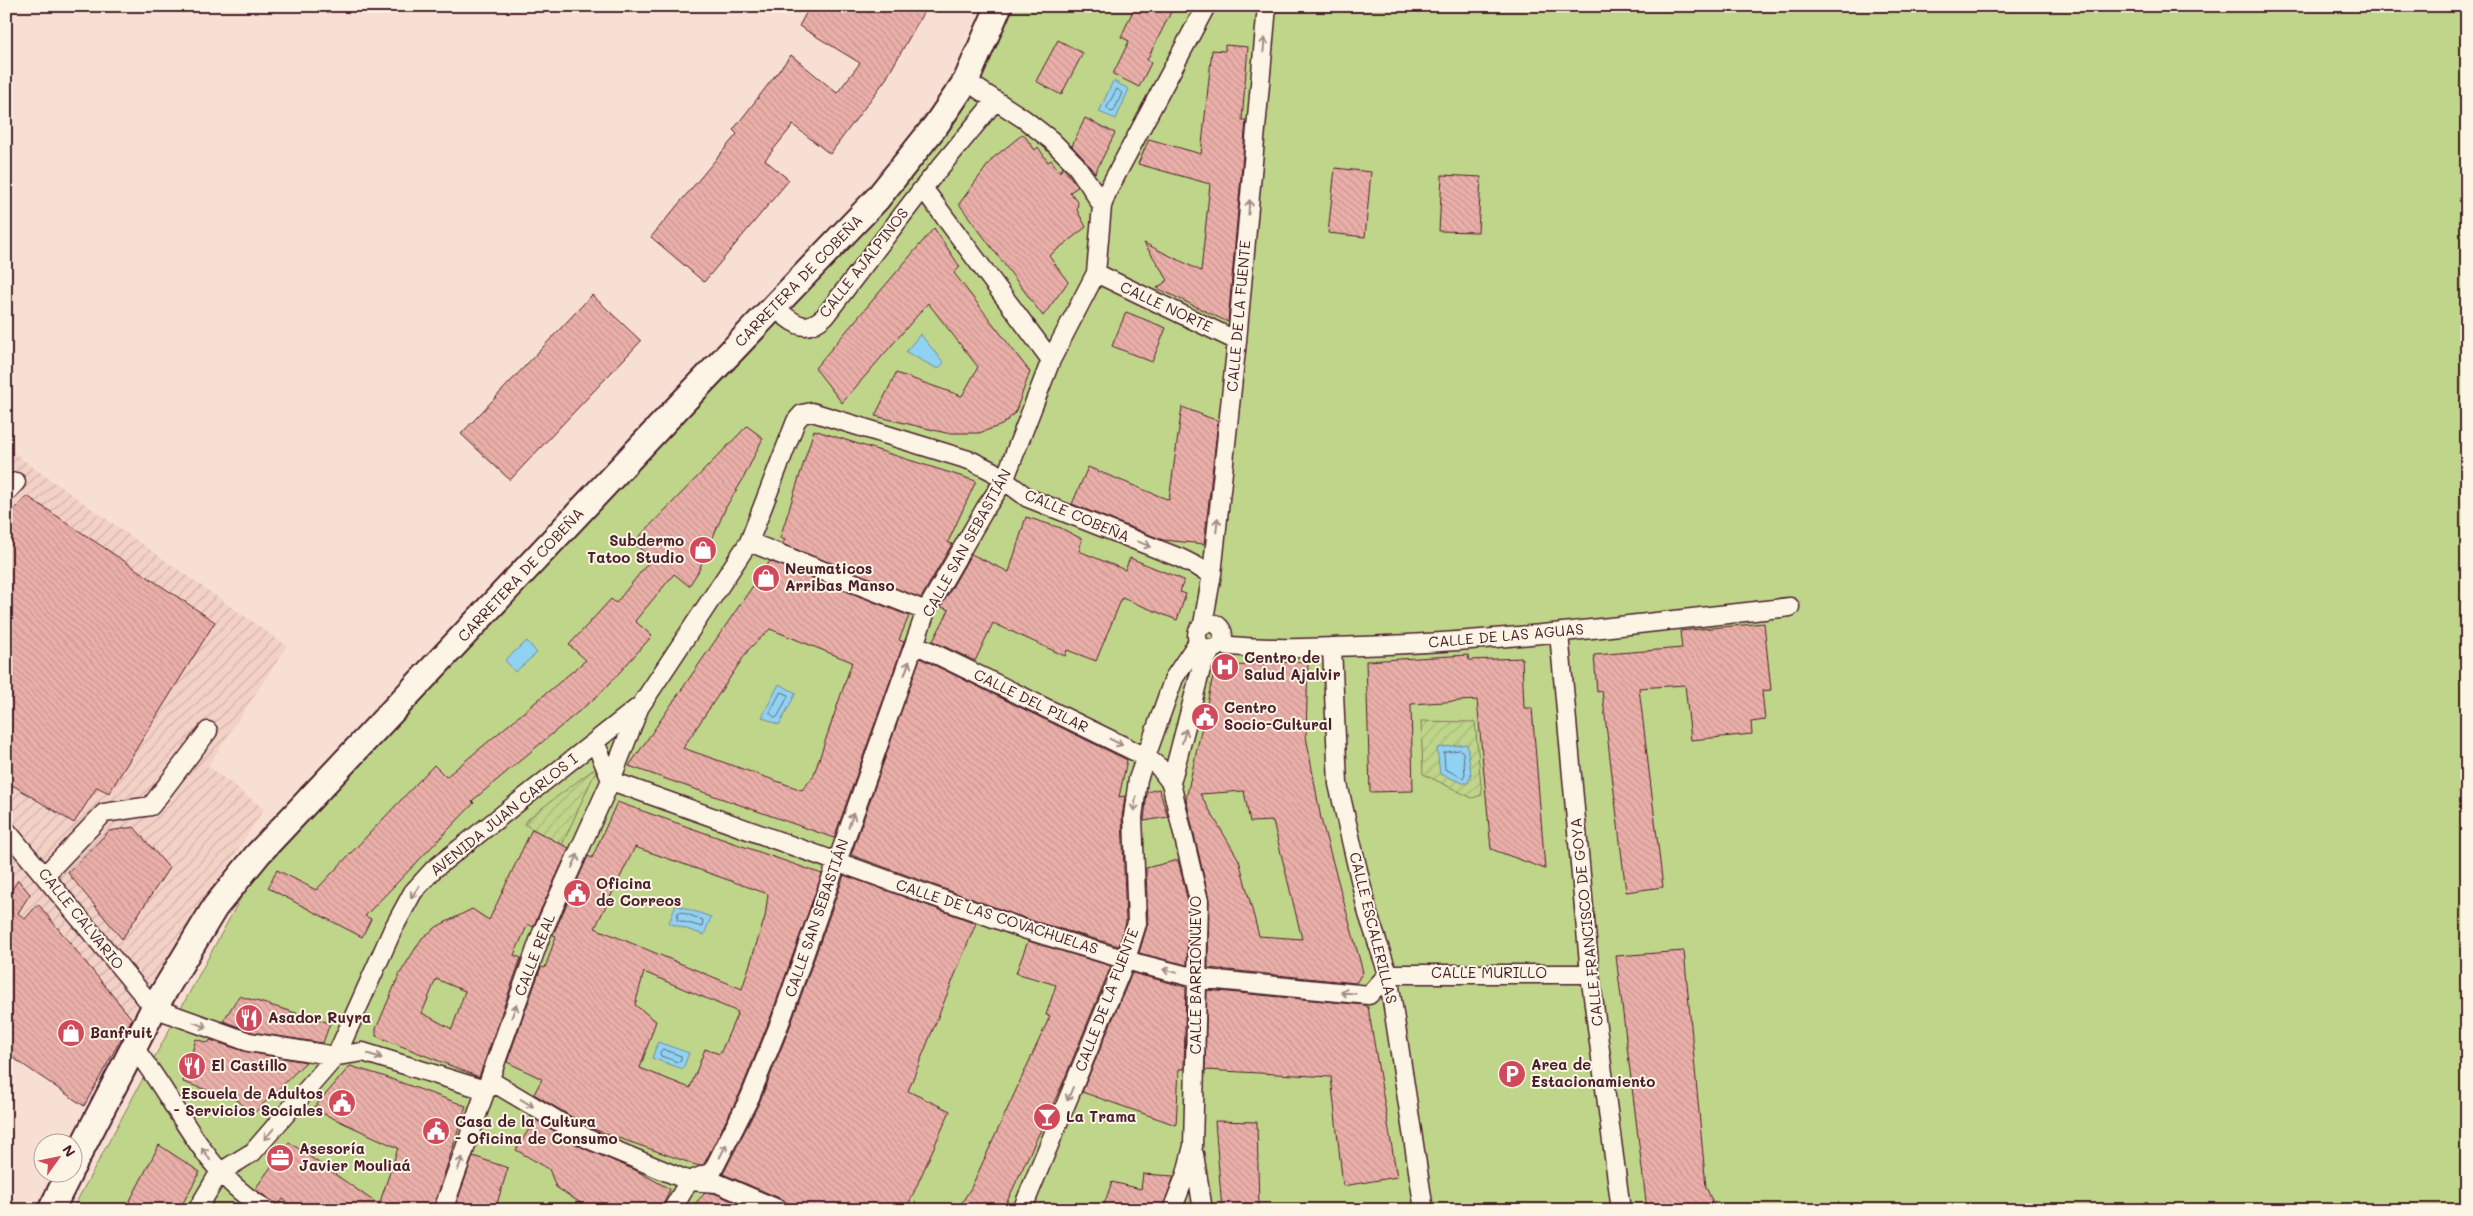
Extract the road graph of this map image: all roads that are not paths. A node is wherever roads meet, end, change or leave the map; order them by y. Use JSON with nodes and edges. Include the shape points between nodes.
{"nodes":[{"id":1,"x":999,"y":6,"type":"edge"},
{"id":2,"x":1206,"y":6,"type":"edge"},
{"id":3,"x":1267,"y":6,"type":"edge"},
{"id":4,"x":966,"y":81,"type":"junction"},
{"id":5,"x":995,"y":101,"type":"junction"},
{"id":6,"x":923,"y":188,"type":"junction"},
{"id":7,"x":1102,"y":206,"type":"junction"},
{"id":8,"x":1096,"y":273,"type":"junction"},
{"id":9,"x":773,"y":307,"type":"junction"},
{"id":10,"x":1237,"y":341,"type":"junction"},
{"id":11,"x":1051,"y":360,"type":"junction"},
{"id":12,"x":802,"y":414,"type":"joint"},
{"id":13,"x":1004,"y":481,"type":"junction"},
{"id":14,"x":749,"y":542,"type":"junction"},
{"id":15,"x":1212,"y":574,"type":"junction"},
{"id":16,"x":1790,"y":607,"type":"dead end"},
{"id":17,"x":926,"y":611,"type":"junction"},
{"id":18,"x":1203,"y":624,"type":"junction"},
{"id":19,"x":1559,"y":633,"type":"junction"},
{"id":20,"x":915,"y":644,"type":"junction"},
{"id":21,"x":1210,"y":646,"type":"junction"},
{"id":22,"x":1332,"y":647,"type":"junction"},
{"id":23,"x":641,"y":705,"type":"junction"},
{"id":24,"x":208,"y":731,"type":"dead end"},
{"id":25,"x":595,"y":742,"type":"junction"},
{"id":26,"x":1146,"y":757,"type":"junction"},
{"id":27,"x":612,"y":780,"type":"junction"},
{"id":28,"x":1172,"y":783,"type":"junction"},
{"id":29,"x":6,"y":830,"type":"edge"},
{"id":30,"x":835,"y":863,"type":"junction"},
{"id":31,"x":46,"y":875,"type":"junction"},
{"id":32,"x":1126,"y":959,"type":"junction"},
{"id":33,"x":1388,"y":974,"type":"junction"},
{"id":34,"x":1590,"y":974,"type":"junction"},
{"id":35,"x":1196,"y":978,"type":"junction"},
{"id":36,"x":154,"y":1008,"type":"junction"},
{"id":37,"x":133,"y":1047,"type":"junction"},
{"id":38,"x":336,"y":1056,"type":"junction"},
{"id":39,"x":485,"y":1090,"type":"junction"},
{"id":40,"x":82,"y":1146,"type":"edge"},
{"id":41,"x":1193,"y":1146,"type":"junction"},
{"id":42,"x":219,"y":1172,"type":"junction"},
{"id":43,"x":689,"y":1181,"type":"junction"},
{"id":44,"x":64,"y":1184,"type":"edge"},
{"id":45,"x":51,"y":1210,"type":"edge"},
{"id":46,"x":197,"y":1210,"type":"edge"},
{"id":47,"x":268,"y":1210,"type":"edge"},
{"id":48,"x":443,"y":1210,"type":"edge"},
{"id":49,"x":672,"y":1210,"type":"edge"},
{"id":50,"x":780,"y":1210,"type":"edge"},
{"id":51,"x":1022,"y":1210,"type":"edge"},
{"id":52,"x":1172,"y":1210,"type":"edge"},
{"id":53,"x":1204,"y":1210,"type":"edge"},
{"id":54,"x":1424,"y":1210,"type":"edge"},
{"id":55,"x":1621,"y":1210,"type":"edge"}],
"edges":[{"from":1,"to":4,"type":"street","name":"CARRETERA DE COBEÑA"},
{"from":2,"to":7,"type":"street"},
{"from":10,"to":3,"type":"street","name":"CALLE DE LA FUENTE","one_way":true},
{"from":4,"to":5,"type":"street"},
{"from":4,"to":9,"type":"street","name":"CARRETERA DE COBEÑA","via":[[936,125],[877,199]]},
{"from":5,"to":6,"type":"street","name":"CALLE AJALPINOS"},
{"from":5,"to":7,"type":"street","via":[[1057,146],[1075,164]]},
{"from":6,"to":9,"type":"street","name":"CALLE AJALPINOS","via":[[814,326],[801,326]]},
{"from":6,"to":11,"type":"street"},
{"from":7,"to":8,"type":"street","name":"CALLE SAN SEBASTIÁN"},
{"from":8,"to":10,"type":"street","name":"CALLE NORTE"},
{"from":8,"to":11,"type":"street","name":"CALLE SAN SEBASTIÁN"},
{"from":9,"to":36,"type":"street","name":"CARRETERA DE COBEÑA","via":[[258,854],[215,907]]},
{"from":15,"to":10,"type":"street","name":"CALLE DE LA FUENTE","one_way":true},
{"from":11,"to":13,"type":"street","name":"CALLE SAN SEBASTIÁN"},
{"from":12,"to":13,"type":"street","name":"CALLE COBEÑA","via":[[812,412],[972,461]]},
{"from":12,"to":14,"type":"street","name":"AVENIDA JUAN CARLOS I","via":[[796,421]]},
{"from":13,"to":15,"type":"street","name":"CALLE COBEÑA","one_way":true,"via":[[1028,498],[1180,558]]},
{"from":13,"to":17,"type":"street","name":"CALLE SAN SEBASTIÁN"},
{"from":14,"to":17,"type":"street"},
{"from":14,"to":23,"type":"street","name":"AVENIDA JUAN CARLOS I"},
{"from":15,"to":18,"type":"street","name":"CALLE DE LA FUENTE"},
{"from":16,"to":19,"type":"street","name":"CALLE DE LAS AGUAS"},
{"from":17,"to":20,"type":"street","name":"CALLE SAN SEBASTIÁN"},
{"from":18,"to":21,"type":"street","via":[[1197,633]]},
{"from":18,"to":21,"type":"street","via":[[1212,622],[1221,627],[1224,636]]},
{"from":19,"to":22,"type":"street","name":"CALLE DE LAS AGUAS","via":[[1479,641]]},
{"from":19,"to":34,"type":"street","name":"CALLE FRANCISCO DE GOYA"},
{"from":20,"to":26,"type":"street","name":"CALLE DEL PILAR","one_way":true},
{"from":30,"to":20,"type":"street","name":"CALLE SAN SEBASTIÁN","one_way":true},
{"from":21,"to":22,"type":"street","name":"CALLE DE LAS AGUAS"},
{"from":21,"to":26,"type":"street","name":"CALLE DE LA FUENTE","via":[[1174,678]]},
{"from":28,"to":21,"type":"street","one_way":true,"via":[[1201,669]]},
{"from":22,"to":33,"type":"street","name":"CALLE ESCALERILLAS","via":[[1338,784],[1368,914]]},
{"from":23,"to":25,"type":"street","name":"AVENIDA JUAN CARLOS I"},
{"from":23,"to":27,"type":"street","name":"CALLE REAL"},
{"from":24,"to":31,"type":"street","via":[[151,806],[104,813]]},
{"from":25,"to":27,"type":"street"},
{"from":25,"to":38,"type":"street","name":"AVENIDA JUAN CARLOS I","one_way":true,"via":[[434,869],[414,892],[393,929]]},
{"from":26,"to":28,"type":"street","name":"CALLE BARRIONUEVO"},
{"from":26,"to":32,"type":"street","name":"CALLE DE LA FUENTE","one_way":true,"via":[[1138,779],[1133,818],[1137,923]]},
{"from":27,"to":30,"type":"street","name":"CALLE DE LAS COVACHUELAS"},
{"from":39,"to":27,"type":"street","name":"CALLE REAL","one_way":true,"via":[[542,935]]},
{"from":28,"to":35,"type":"street","name":"CALLE BARRIONUEVO","via":[[1199,902]]},
{"from":29,"to":31,"type":"street","name":"CALLE CALVARIO"},
{"from":30,"to":32,"type":"street","name":"CALLE DE LAS COVACHUELAS","via":[[1027,930]]},
{"from":43,"to":30,"type":"street","name":"CALLE SAN SEBASTIÁN","one_way":true,"via":[[712,1172],[750,1097],[782,1020]]},
{"from":31,"to":36,"type":"street","name":"CALLE CALVARIO"},
{"from":35,"to":32,"type":"street","name":"CALLE DE LAS COVACHUELAS","one_way":true},
{"from":32,"to":51,"type":"street","name":"CALLE DE LA FUENTE","one_way":true},
{"from":33,"to":34,"type":"street","name":"CALLE MURILLO"},
{"from":33,"to":35,"type":"street","name":"CALLE DE LAS COVACHUELAS","one_way":true,"via":[[1369,995]]},
{"from":33,"to":54,"type":"street","name":"CALLE ESCALERILLAS"},
{"from":34,"to":55,"type":"street","name":"CALLE FRANCISCO DE GOYA"},
{"from":35,"to":41,"type":"street","name":"CALLE BARRIONUEVO"},
{"from":36,"to":37,"type":"street","name":"CARRETERA DE COBEÑA"},
{"from":36,"to":38,"type":"street","one_way":true,"via":[[249,1042]]},
{"from":37,"to":40,"type":"street","name":"CARRETERA DE COBEÑA"},
{"from":42,"to":37,"type":"street","one_way":true},
{"from":38,"to":39,"type":"street","one_way":true,"via":[[363,1052]]},
{"from":38,"to":42,"type":"street","name":"AVENIDA JUAN CARLOS I","one_way":true,"via":[[253,1152]]},
{"from":39,"to":43,"type":"street","one_way":true,"via":[[496,1084],[588,1139]]},
{"from":48,"to":39,"type":"street","name":"CALLE REAL","one_way":true},
{"from":41,"to":52,"type":"street"},
{"from":41,"to":53,"type":"street"},
{"from":42,"to":46,"type":"street","name":"AVENIDA JUAN CARLOS I"},
{"from":42,"to":47,"type":"street","via":[[248,1200]]},
{"from":43,"to":49,"type":"street"},
{"from":43,"to":50,"type":"street","via":[[717,1183]]},
{"from":44,"to":45,"type":"street"}]}
